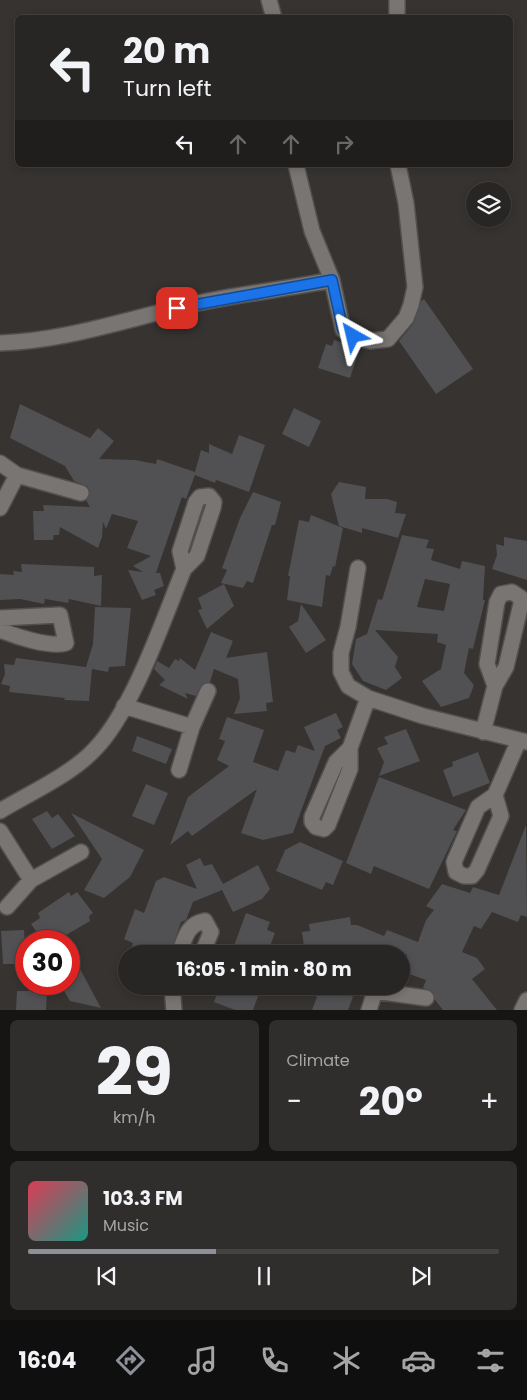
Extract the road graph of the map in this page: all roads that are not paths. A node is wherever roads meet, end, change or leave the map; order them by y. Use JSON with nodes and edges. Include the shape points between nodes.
{"nodes":[{"id":1,"x":270,"y":0,"type":"edge"},
{"id":2,"x":397,"y":0,"type":"edge"},
{"id":3,"x":273,"y":15,"type":"edge"},
{"id":4,"x":397,"y":15,"type":"edge"},
{"id":5,"x":296,"y":167,"type":"edge"},
{"id":6,"x":398,"y":167,"type":"edge"},
{"id":7,"x":332,"y":280,"type":"junction"},
{"id":8,"x":0,"y":343,"type":"edge"},
{"id":9,"x":0,"y":463,"type":"edge"},
{"id":10,"x":17,"y":475,"type":"junction"},
{"id":11,"x":80,"y":493,"type":"dead end"},
{"id":12,"x":0,"y":508,"type":"edge"},
{"id":13,"x":358,"y":568,"type":"dead end"},
{"id":14,"x":184,"y":569,"type":"dead end"},
{"id":15,"x":0,"y":618,"type":"edge"},
{"id":16,"x":0,"y":630,"type":"edge"},
{"id":17,"x":495,"y":686,"type":"junction"},
{"id":18,"x":208,"y":691,"type":"dead end"},
{"id":19,"x":368,"y":698,"type":"junction"},
{"id":20,"x":124,"y":706,"type":"junction"},
{"id":21,"x":192,"y":727,"type":"junction"},
{"id":22,"x":482,"y":732,"type":"junction"},
{"id":23,"x":523,"y":741,"type":"edge"},
{"id":24,"x":350,"y":748,"type":"dead end"},
{"id":25,"x":179,"y":770,"type":"dead end"},
{"id":26,"x":495,"y":795,"type":"junction"},
{"id":27,"x":0,"y":811,"type":"edge"},
{"id":28,"x":0,"y":831,"type":"edge"},
{"id":29,"x":81,"y":852,"type":"dead end"},
{"id":30,"x":31,"y":880,"type":"junction"},
{"id":31,"x":7,"y":907,"type":"dead end"},
{"id":32,"x":182,"y":945,"type":"edge"},
{"id":33,"x":206,"y":945,"type":"edge"},
{"id":34,"x":176,"y":995,"type":"edge"},
{"id":35,"x":371,"y":995,"type":"edge"},
{"id":36,"x":408,"y":995,"type":"edge"},
{"id":37,"x":426,"y":998,"type":"dead end"},
{"id":38,"x":527,"y":1000,"type":"edge"},
{"id":39,"x":174,"y":1010,"type":"edge"},
{"id":40,"x":369,"y":1010,"type":"edge"},
{"id":41,"x":522,"y":1010,"type":"edge"}],
"edges":[{"from":1,"to":3,"type":"street"},
{"from":2,"to":4,"type":"street"},
{"from":5,"to":7,"type":"street","via":[[312,231]]},
{"from":6,"to":7,"type":"street","via":[[406,203],[415,287],[406,318],[388,339],[370,341],[353,336],[343,330]]},
{"from":7,"to":8,"type":"street","via":[[195,304],[128,322]]},
{"from":9,"to":10,"type":"street"},
{"from":10,"to":11,"type":"street"},
{"from":10,"to":12,"type":"street"},
{"from":13,"to":19,"type":"street","via":[[341,653],[341,672],[348,686]]},
{"from":14,"to":20,"type":"street"},
{"from":15,"to":16,"type":"street","via":[[60,615],[66,643],[19,637]]},
{"from":17,"to":17,"type":"street","via":[[506,667],[521,604],[521,598],[512,592],[501,594],[497,602],[487,664]]},
{"from":17,"to":22,"type":"street"},
{"from":18,"to":21,"type":"street"},
{"from":19,"to":22,"type":"street"},
{"from":19,"to":24,"type":"street"},
{"from":20,"to":21,"type":"street"},
{"from":20,"to":27,"type":"street","via":[[102,742],[85,758]]},
{"from":21,"to":25,"type":"street"},
{"from":22,"to":23,"type":"street"},
{"from":23,"to":26,"type":"street"},
{"from":26,"to":26,"type":"street","via":[[501,816],[477,870],[472,876],[464,876],[456,872],[454,862],[478,807]]},
{"from":28,"to":30,"type":"street"},
{"from":29,"to":30,"type":"street"},
{"from":30,"to":31,"type":"street"},
{"from":32,"to":33,"type":"street","via":[[189,927],[204,921],[211,932]]},
{"from":34,"to":39,"type":"street"},
{"from":35,"to":40,"type":"street"},
{"from":36,"to":37,"type":"street"},
{"from":38,"to":41,"type":"street"}]}
